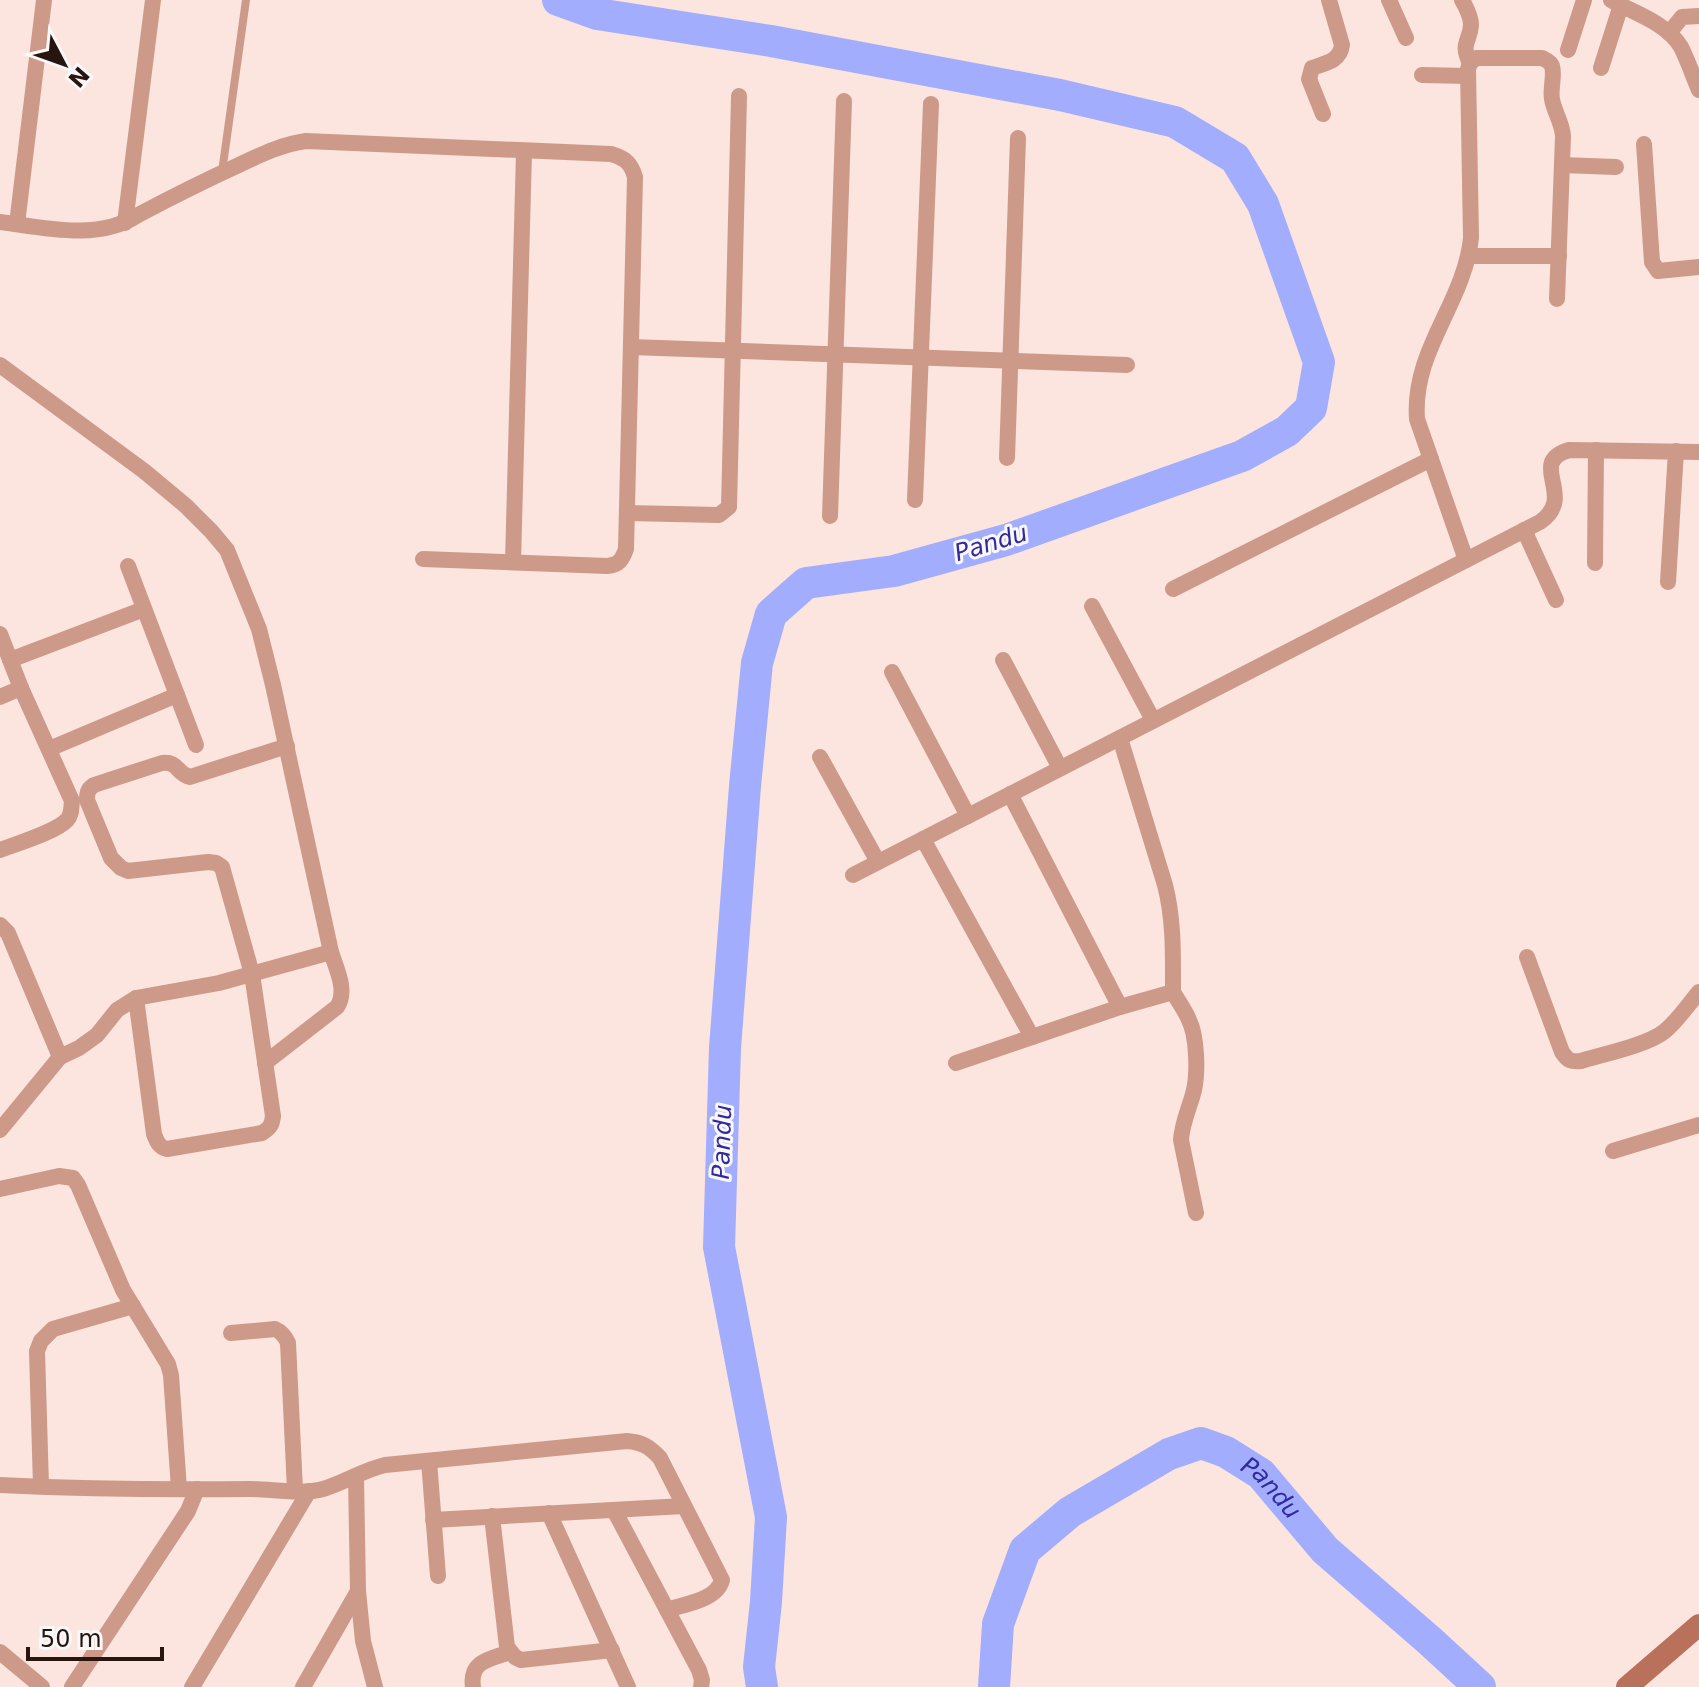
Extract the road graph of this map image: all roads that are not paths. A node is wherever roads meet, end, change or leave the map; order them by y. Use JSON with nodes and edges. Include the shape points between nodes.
{"nodes":[{"id":1,"x":44,"y":0,"type":"edge"},
{"id":2,"x":153,"y":0,"type":"edge"},
{"id":3,"x":246,"y":0,"type":"edge"},
{"id":4,"x":1329,"y":0,"type":"edge"},
{"id":5,"x":1389,"y":0,"type":"edge"},
{"id":6,"x":1462,"y":0,"type":"edge"},
{"id":7,"x":1584,"y":0,"type":"edge"},
{"id":8,"x":1616,"y":3,"type":"edge"},
{"id":9,"x":1688,"y":11,"type":"edge"},
{"id":10,"x":1669,"y":33,"type":"junction"},
{"id":11,"x":1406,"y":38,"type":"dead end"},
{"id":12,"x":1568,"y":50,"type":"dead end"},
{"id":13,"x":1601,"y":68,"type":"dead end"},
{"id":14,"x":1469,"y":69,"type":"junction"},
{"id":15,"x":1422,"y":75,"type":"dead end"},
{"id":16,"x":1699,"y":90,"type":"edge"},
{"id":17,"x":739,"y":96,"type":"dead end"},
{"id":18,"x":844,"y":101,"type":"dead end"},
{"id":19,"x":931,"y":104,"type":"dead end"},
{"id":20,"x":1323,"y":114,"type":"dead end"},
{"id":21,"x":1018,"y":138,"type":"dead end"},
{"id":22,"x":1644,"y":144,"type":"dead end"},
{"id":23,"x":524,"y":152,"type":"junction"},
{"id":24,"x":1562,"y":165,"type":"junction"},
{"id":25,"x":1616,"y":167,"type":"dead end"},
{"id":26,"x":222,"y":172,"type":"junction"},
{"id":27,"x":8,"y":223,"type":"edge"},
{"id":28,"x":125,"y":223,"type":"junction"},
{"id":29,"x":1469,"y":256,"type":"junction"},
{"id":30,"x":1559,"y":256,"type":"junction"},
{"id":31,"x":1699,"y":267,"type":"edge"},
{"id":32,"x":1557,"y":299,"type":"dead end"},
{"id":33,"x":631,"y":347,"type":"junction"},
{"id":34,"x":734,"y":351,"type":"junction"},
{"id":35,"x":835,"y":354,"type":"junction"},
{"id":36,"x":921,"y":357,"type":"junction"},
{"id":37,"x":1010,"y":361,"type":"junction"},
{"id":38,"x":0,"y":365,"type":"edge"},
{"id":39,"x":1127,"y":365,"type":"dead end"},
{"id":40,"x":1596,"y":450,"type":"junction"},
{"id":41,"x":1676,"y":451,"type":"junction"},
{"id":42,"x":1699,"y":452,"type":"edge"},
{"id":43,"x":1007,"y":458,"type":"dead end"},
{"id":44,"x":1431,"y":459,"type":"junction"},
{"id":45,"x":915,"y":500,"type":"dead end"},
{"id":46,"x":627,"y":513,"type":"junction"},
{"id":47,"x":830,"y":516,"type":"dead end"},
{"id":48,"x":1524,"y":530,"type":"junction"},
{"id":49,"x":423,"y":559,"type":"dead end"},
{"id":50,"x":1466,"y":560,"type":"junction"},
{"id":51,"x":513,"y":562,"type":"junction"},
{"id":52,"x":1595,"y":563,"type":"dead end"},
{"id":53,"x":128,"y":566,"type":"dead end"},
{"id":54,"x":1668,"y":582,"type":"dead end"},
{"id":55,"x":1173,"y":589,"type":"dead end"},
{"id":56,"x":1556,"y":600,"type":"dead end"},
{"id":57,"x":1092,"y":606,"type":"dead end"},
{"id":58,"x":144,"y":609,"type":"junction"},
{"id":59,"x":0,"y":634,"type":"edge"},
{"id":60,"x":10,"y":660,"type":"junction"},
{"id":61,"x":1003,"y":660,"type":"dead end"},
{"id":62,"x":892,"y":672,"type":"dead end"},
{"id":63,"x":21,"y":688,"type":"junction"},
{"id":64,"x":177,"y":695,"type":"junction"},
{"id":65,"x":0,"y":697,"type":"edge"},
{"id":66,"x":1153,"y":720,"type":"junction"},
{"id":67,"x":1120,"y":738,"type":"junction"},
{"id":68,"x":196,"y":745,"type":"dead end"},
{"id":69,"x":287,"y":746,"type":"junction"},
{"id":70,"x":49,"y":749,"type":"junction"},
{"id":71,"x":820,"y":757,"type":"dead end"},
{"id":72,"x":1060,"y":768,"type":"junction"},
{"id":73,"x":1010,"y":794,"type":"junction"},
{"id":74,"x":968,"y":816,"type":"junction"},
{"id":75,"x":923,"y":839,"type":"junction"},
{"id":76,"x":0,"y":850,"type":"edge"},
{"id":77,"x":878,"y":862,"type":"junction"},
{"id":78,"x":853,"y":875,"type":"dead end"},
{"id":79,"x":0,"y":925,"type":"edge"},
{"id":80,"x":331,"y":952,"type":"junction"},
{"id":81,"x":1527,"y":957,"type":"dead end"},
{"id":82,"x":252,"y":974,"type":"junction"},
{"id":83,"x":1173,"y":992,"type":"junction"},
{"id":84,"x":1699,"y":992,"type":"edge"},
{"id":85,"x":136,"y":998,"type":"junction"},
{"id":86,"x":1120,"y":1007,"type":"junction"},
{"id":87,"x":1032,"y":1037,"type":"junction"},
{"id":88,"x":60,"y":1057,"type":"junction"},
{"id":89,"x":265,"y":1063,"type":"junction"},
{"id":90,"x":956,"y":1063,"type":"dead end"},
{"id":91,"x":1699,"y":1125,"type":"edge"},
{"id":92,"x":0,"y":1130,"type":"edge"},
{"id":93,"x":1613,"y":1151,"type":"dead end"},
{"id":94,"x":0,"y":1189,"type":"edge"},
{"id":95,"x":1196,"y":1213,"type":"dead end"},
{"id":96,"x":133,"y":1306,"type":"junction"},
{"id":97,"x":231,"y":1333,"type":"dead end"},
{"id":98,"x":429,"y":1461,"type":"junction"},
{"id":99,"x":356,"y":1476,"type":"junction"},
{"id":100,"x":0,"y":1485,"type":"edge"},
{"id":101,"x":41,"y":1486,"type":"junction"},
{"id":102,"x":179,"y":1489,"type":"junction"},
{"id":103,"x":197,"y":1489,"type":"junction"},
{"id":104,"x":302,"y":1491,"type":"junction"},
{"id":105,"x":684,"y":1506,"type":"junction"},
{"id":106,"x":614,"y":1510,"type":"junction"},
{"id":107,"x":549,"y":1513,"type":"junction"},
{"id":108,"x":492,"y":1516,"type":"junction"},
{"id":109,"x":433,"y":1520,"type":"junction"},
{"id":110,"x":438,"y":1576,"type":"dead end"},
{"id":111,"x":358,"y":1591,"type":"junction"},
{"id":112,"x":667,"y":1610,"type":"junction"},
{"id":113,"x":1699,"y":1625,"type":"edge"},
{"id":114,"x":612,"y":1650,"type":"junction"},
{"id":115,"x":0,"y":1652,"type":"edge"},
{"id":116,"x":510,"y":1652,"type":"junction"},
{"id":117,"x":42,"y":1687,"type":"edge"},
{"id":118,"x":72,"y":1687,"type":"edge"},
{"id":119,"x":192,"y":1687,"type":"edge"},
{"id":120,"x":303,"y":1687,"type":"edge"},
{"id":121,"x":375,"y":1687,"type":"edge"},
{"id":122,"x":473,"y":1687,"type":"edge"},
{"id":123,"x":628,"y":1687,"type":"edge"},
{"id":124,"x":701,"y":1687,"type":"edge"},
{"id":125,"x":1627,"y":1687,"type":"edge"}],
"edges":[{"from":1,"to":27,"type":"street"},
{"from":2,"to":28,"type":"street"},
{"from":3,"to":26,"type":"lane"},
{"from":4,"to":20,"type":"street","via":[[1341,53],[1309,74]]},
{"from":5,"to":11,"type":"street"},
{"from":6,"to":14,"type":"street","via":[[1471,25],[1465,44]]},
{"from":7,"to":12,"type":"street"},
{"from":8,"to":10,"type":"street"},
{"from":8,"to":13,"type":"street"},
{"from":9,"to":10,"type":"street"},
{"from":10,"to":16,"type":"street"},
{"from":14,"to":15,"type":"street"},
{"from":14,"to":24,"type":"street","via":[[1483,57],[1549,62],[1554,110],[1563,126]]},
{"from":14,"to":29,"type":"street"},
{"from":17,"to":34,"type":"street"},
{"from":18,"to":35,"type":"street"},
{"from":19,"to":36,"type":"street"},
{"from":21,"to":37,"type":"street"},
{"from":22,"to":31,"type":"street","via":[[1654,267],[1665,272]]},
{"from":23,"to":26,"type":"street","via":[[306,141]]},
{"from":23,"to":33,"type":"street","via":[[611,154],[632,166]]},
{"from":23,"to":51,"type":"street"},
{"from":24,"to":25,"type":"street"},
{"from":24,"to":30,"type":"street"},
{"from":26,"to":28,"type":"street"},
{"from":27,"to":28,"type":"street","via":[[84,231]]},
{"from":29,"to":30,"type":"street"},
{"from":29,"to":44,"type":"street","via":[[1418,383],[1417,419]]},
{"from":30,"to":32,"type":"street"},
{"from":33,"to":34,"type":"street"},
{"from":33,"to":46,"type":"street"},
{"from":34,"to":35,"type":"street"},
{"from":34,"to":46,"type":"street","via":[[729,507],[719,515]]},
{"from":35,"to":36,"type":"street"},
{"from":35,"to":47,"type":"street"},
{"from":36,"to":37,"type":"street"},
{"from":36,"to":45,"type":"street"},
{"from":37,"to":39,"type":"street"},
{"from":37,"to":43,"type":"street"},
{"from":38,"to":69,"type":"street","via":[[144,471],[227,550],[259,629]]},
{"from":40,"to":41,"type":"street"},
{"from":40,"to":48,"type":"street","via":[[1557,454],[1550,472],[1554,506],[1550,515]]},
{"from":40,"to":52,"type":"street"},
{"from":41,"to":42,"type":"street"},
{"from":41,"to":54,"type":"street"},
{"from":44,"to":50,"type":"street"},
{"from":44,"to":55,"type":"street"},
{"from":46,"to":51,"type":"street","via":[[626,549],[615,565]]},
{"from":48,"to":50,"type":"street"},
{"from":48,"to":56,"type":"street"},
{"from":49,"to":51,"type":"street"},
{"from":50,"to":66,"type":"street"},
{"from":53,"to":58,"type":"street"},
{"from":57,"to":66,"type":"street"},
{"from":58,"to":60,"type":"street"},
{"from":58,"to":64,"type":"street"},
{"from":59,"to":60,"type":"street"},
{"from":60,"to":63,"type":"street"},
{"from":61,"to":72,"type":"street"},
{"from":62,"to":74,"type":"street"},
{"from":63,"to":65,"type":"street"},
{"from":63,"to":70,"type":"street"},
{"from":64,"to":68,"type":"street"},
{"from":64,"to":70,"type":"street"},
{"from":66,"to":67,"type":"street"},
{"from":67,"to":72,"type":"street"},
{"from":67,"to":83,"type":"street","via":[[1171,910]]},
{"from":69,"to":80,"type":"street"},
{"from":69,"to":82,"type":"street","via":[[190,777],[176,765],[162,763],[94,785],[87,795],[111,858],[121,868],[208,862],[222,867]]},
{"from":70,"to":76,"type":"street","via":[[72,801],[71,813],[54,828]]},
{"from":71,"to":77,"type":"street"},
{"from":72,"to":73,"type":"street"},
{"from":73,"to":74,"type":"street"},
{"from":73,"to":86,"type":"street"},
{"from":74,"to":75,"type":"street"},
{"from":75,"to":77,"type":"street"},
{"from":75,"to":87,"type":"street"},
{"from":77,"to":78,"type":"street"},
{"from":79,"to":88,"type":"street"},
{"from":80,"to":82,"type":"street"},
{"from":80,"to":89,"type":"street","via":[[341,1001]]},
{"from":81,"to":84,"type":"street","via":[[1562,1052],[1572,1062],[1654,1039]]},
{"from":82,"to":85,"type":"street"},
{"from":82,"to":89,"type":"street"},
{"from":83,"to":86,"type":"street"},
{"from":83,"to":95,"type":"street","via":[[1193,1032],[1196,1075],[1181,1140]]},
{"from":85,"to":88,"type":"street","via":[[117,1010],[97,1035]]},
{"from":85,"to":89,"type":"street","via":[[154,1134],[162,1148],[268,1129],[273,1116]]},
{"from":86,"to":87,"type":"street"},
{"from":87,"to":90,"type":"street"},
{"from":88,"to":92,"type":"street"},
{"from":91,"to":93,"type":"street"},
{"from":94,"to":96,"type":"street","via":[[59,1176],[73,1178]]},
{"from":96,"to":101,"type":"street","via":[[53,1329],[41,1341]]},
{"from":96,"to":102,"type":"street","via":[[171,1375]]},
{"from":97,"to":104,"type":"street","via":[[275,1329],[286,1337]]},
{"from":98,"to":99,"type":"street","via":[[385,1465]]},
{"from":98,"to":105,"type":"street","via":[[641,1442],[660,1458]]},
{"from":98,"to":109,"type":"street"},
{"from":99,"to":104,"type":"street","via":[[322,1490]]},
{"from":99,"to":111,"type":"street"},
{"from":100,"to":101,"type":"street"},
{"from":101,"to":102,"type":"street"},
{"from":102,"to":103,"type":"street"},
{"from":103,"to":104,"type":"street"},
{"from":103,"to":118,"type":"street","via":[[188,1511]]},
{"from":104,"to":119,"type":"street"},
{"from":105,"to":106,"type":"street"},
{"from":105,"to":112,"type":"street","via":[[722,1580],[714,1594]]},
{"from":106,"to":107,"type":"street"},
{"from":106,"to":112,"type":"street"},
{"from":107,"to":108,"type":"street"},
{"from":107,"to":114,"type":"street"},
{"from":108,"to":109,"type":"street"},
{"from":108,"to":116,"type":"street"},
{"from":109,"to":110,"type":"street"},
{"from":111,"to":120,"type":"street"},
{"from":111,"to":121,"type":"street"},
{"from":112,"to":124,"type":"street","via":[[699,1670]]},
{"from":113,"to":125,"type":"street"},
{"from":114,"to":116,"type":"street","via":[[521,1660]]},
{"from":114,"to":123,"type":"street"},
{"from":115,"to":117,"type":"street"},
{"from":116,"to":122,"type":"street","via":[[483,1661],[473,1672]]}]}
